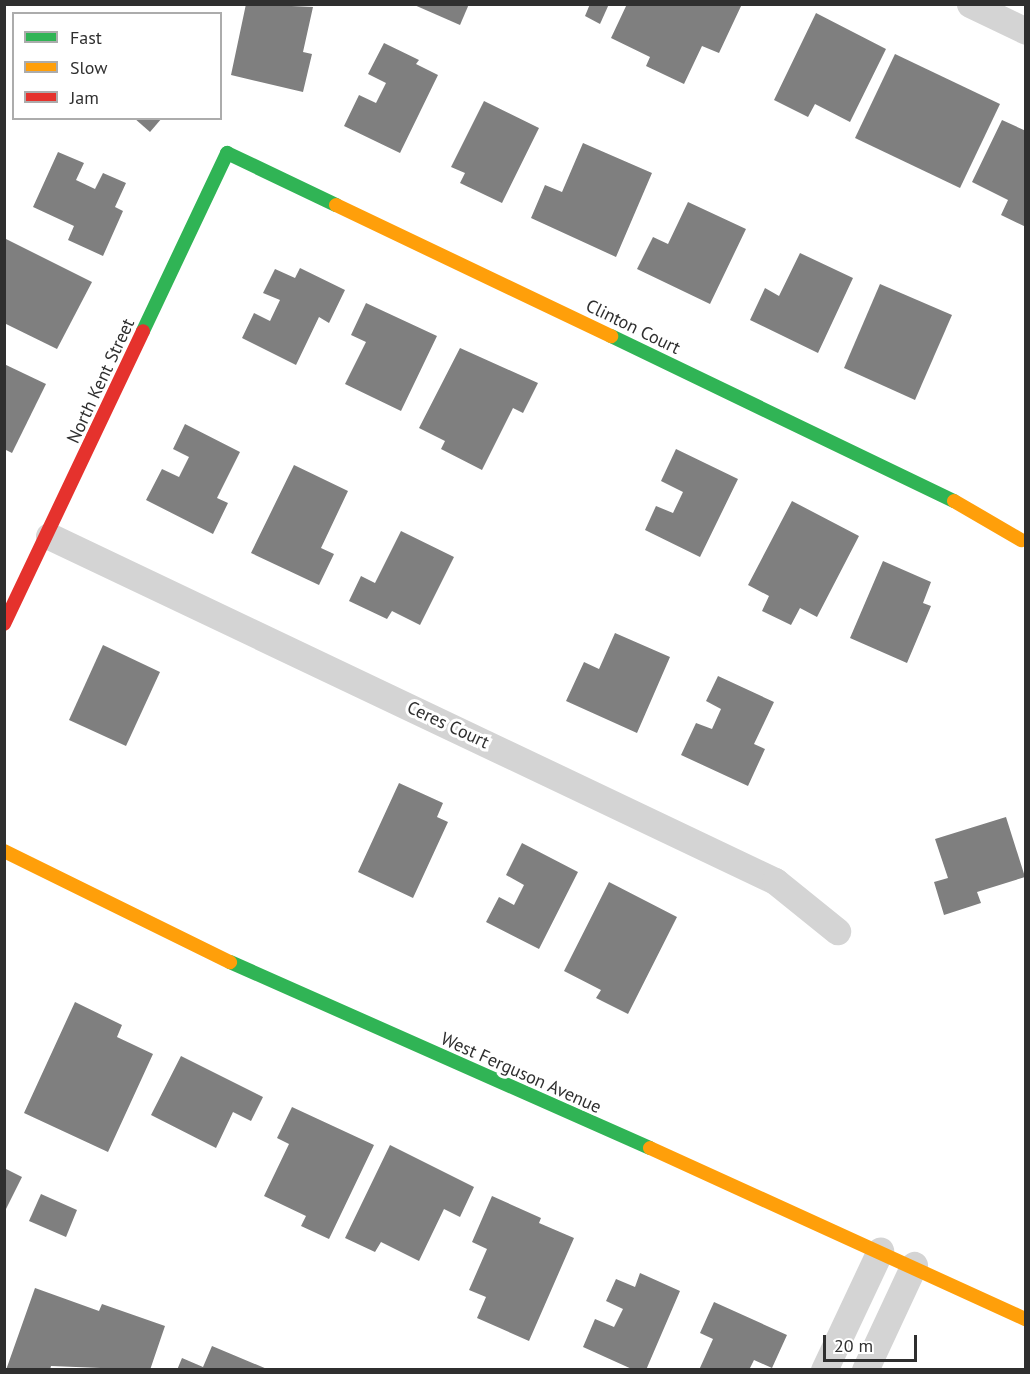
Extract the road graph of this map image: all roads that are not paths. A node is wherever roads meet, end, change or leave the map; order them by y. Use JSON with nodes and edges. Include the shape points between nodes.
{"nodes":[{"id":1,"x":970,"y":4,"type":"edge"},
{"id":2,"x":1026,"y":31,"type":"edge"},
{"id":3,"x":227,"y":153,"type":"joint"},
{"id":4,"x":49,"y":536,"type":"junction"},
{"id":5,"x":1021,"y":540,"type":"dead end"},
{"id":6,"x":4,"y":624,"type":"edge"},
{"id":7,"x":4,"y":851,"type":"edge"},
{"id":8,"x":837,"y":931,"type":"dead end"},
{"id":9,"x":880,"y":1251,"type":"junction"},
{"id":10,"x":914,"y":1265,"type":"junction"},
{"id":11,"x":1026,"y":1319,"type":"edge"},
{"id":12,"x":824,"y":1370,"type":"edge"},
{"id":13,"x":865,"y":1370,"type":"edge"}],
"edges":[{"from":1,"to":2,"type":"street"},
{"from":3,"to":4,"type":"street","name":"North Kent Street"},
{"from":3,"to":5,"type":"street","name":"Clinton Court","via":[[949,498]]},
{"from":4,"to":6,"type":"street","name":"North Kent Street"},
{"from":4,"to":8,"type":"street","name":"Ceres Court","via":[[776,881]]},
{"from":7,"to":9,"type":"street","name":"West Ferguson Avenue","via":[[225,960]]},
{"from":9,"to":10,"type":"street","name":"West Ferguson Avenue"},
{"from":9,"to":12,"type":"street"},
{"from":10,"to":11,"type":"street","name":"West Ferguson Avenue"},
{"from":10,"to":13,"type":"street"}]}
